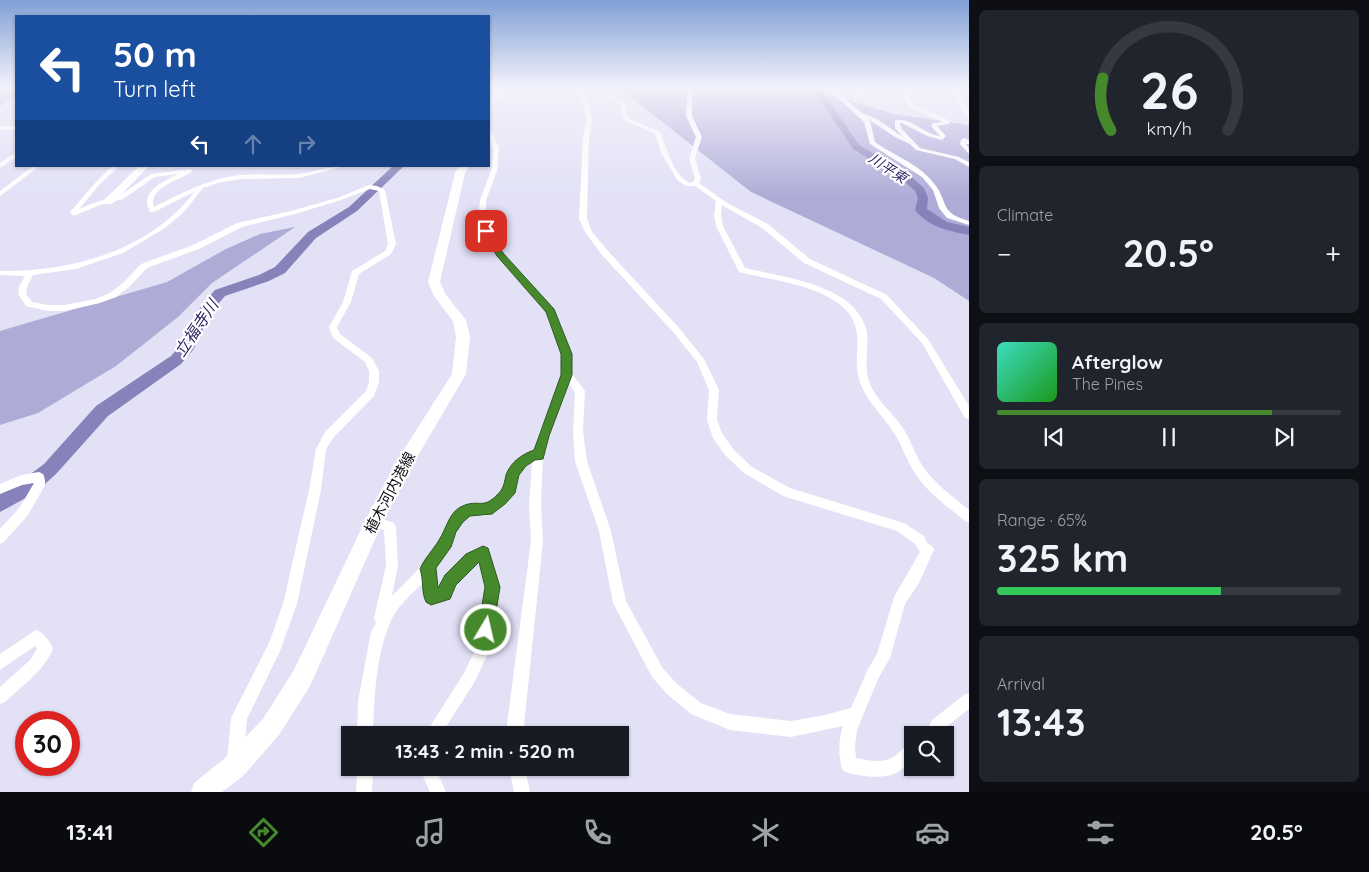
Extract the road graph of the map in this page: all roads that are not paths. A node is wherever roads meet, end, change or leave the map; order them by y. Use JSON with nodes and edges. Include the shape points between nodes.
{"nodes":[{"id":1,"x":589,"y":123,"type":"edge"},
{"id":2,"x":632,"y":123,"type":"edge"},
{"id":3,"x":692,"y":123,"type":"edge"},
{"id":4,"x":868,"y":123,"type":"edge"},
{"id":5,"x":879,"y":123,"type":"edge"},
{"id":6,"x":897,"y":123,"type":"edge"},
{"id":7,"x":908,"y":123,"type":"edge"},
{"id":8,"x":941,"y":123,"type":"edge"},
{"id":9,"x":0,"y":128,"type":"edge"},
{"id":10,"x":15,"y":128,"type":"edge"},
{"id":11,"x":490,"y":134,"type":"edge"},
{"id":12,"x":910,"y":142,"type":"junction"},
{"id":13,"x":969,"y":142,"type":"edge"},
{"id":14,"x":969,"y":152,"type":"edge"},
{"id":15,"x":15,"y":155,"type":"edge"},
{"id":16,"x":969,"y":165,"type":"edge"},
{"id":17,"x":0,"y":166,"type":"edge"},
{"id":18,"x":36,"y":167,"type":"edge"},
{"id":19,"x":115,"y":167,"type":"edge"},
{"id":20,"x":144,"y":167,"type":"edge"},
{"id":21,"x":338,"y":167,"type":"edge"},
{"id":22,"x":463,"y":167,"type":"edge"},
{"id":23,"x":696,"y":184,"type":"junction"},
{"id":24,"x":201,"y":187,"type":"junction"},
{"id":25,"x":0,"y":194,"type":"edge"},
{"id":26,"x":719,"y":200,"type":"junction"},
{"id":27,"x":108,"y":202,"type":"junction"},
{"id":28,"x":969,"y":223,"type":"edge"},
{"id":29,"x":31,"y":272,"type":"junction"},
{"id":30,"x":4,"y":273,"type":"edge"},
{"id":31,"x":0,"y":282,"type":"edge"},
{"id":32,"x":567,"y":375,"type":"junction"},
{"id":33,"x":969,"y":415,"type":"edge"},
{"id":34,"x":538,"y":456,"type":"junction"},
{"id":35,"x":0,"y":489,"type":"edge"},
{"id":36,"x":969,"y":516,"type":"edge"},
{"id":37,"x":374,"y":521,"type":"junction"},
{"id":38,"x":0,"y":538,"type":"edge"},
{"id":39,"x":427,"y":569,"type":"junction"},
{"id":40,"x":377,"y":636,"type":"junction"},
{"id":41,"x":0,"y":663,"type":"edge"},
{"id":42,"x":0,"y":697,"type":"edge"},
{"id":43,"x":969,"y":700,"type":"edge"},
{"id":44,"x":854,"y":715,"type":"junction"},
{"id":45,"x":365,"y":726,"type":"edge"},
{"id":46,"x":438,"y":726,"type":"edge"},
{"id":47,"x":515,"y":726,"type":"edge"},
{"id":48,"x":936,"y":726,"type":"edge"},
{"id":49,"x":904,"y":758,"type":"edge"},
{"id":50,"x":234,"y":767,"type":"junction"},
{"id":51,"x":365,"y":776,"type":"edge"},
{"id":52,"x":431,"y":776,"type":"edge"},
{"id":53,"x":518,"y":776,"type":"edge"},
{"id":54,"x":202,"y":792,"type":"edge"},
{"id":55,"x":364,"y":792,"type":"edge"},
{"id":56,"x":438,"y":792,"type":"edge"},
{"id":57,"x":522,"y":792,"type":"edge"}],
"edges":[{"from":1,"to":44,"type":"street","via":[[583,219],[605,253],[702,361],[714,390],[712,420],[717,436],[748,470],[787,492],[900,527],[920,540],[928,550],[900,601],[887,650]]},
{"from":2,"to":23,"type":"street","via":[[658,133],[674,173],[685,183]]},
{"from":3,"to":23,"type":"street","via":[[699,137],[692,158],[698,179]]},
{"from":4,"to":28,"type":"street","via":[[872,143],[930,182],[948,217]]},
{"from":5,"to":12,"type":"street","via":[[895,136]]},
{"from":6,"to":12,"type":"street"},
{"from":7,"to":8,"type":"street","via":[[936,138],[943,136],[934,126]]},
{"from":9,"to":10,"type":"street"},
{"from":11,"to":32,"type":"street","via":[[496,156],[483,200],[482,219],[500,254],[550,311],[566,354]]},
{"from":12,"to":16,"type":"street","via":[[918,149],[957,158]]},
{"from":13,"to":14,"type":"street","via":[[964,140],[963,144]]},
{"from":15,"to":17,"type":"street"},
{"from":18,"to":25,"type":"street"},
{"from":19,"to":27,"type":"street","via":[[73,212],[83,212]]},
{"from":20,"to":27,"type":"main road"},
{"from":21,"to":24,"type":"street","via":[[299,176],[241,177]]},
{"from":22,"to":37,"type":"main road","name":"植木河内港線","via":[[434,282],[440,296],[459,320],[463,337],[459,374]]},
{"from":23,"to":26,"type":"street"},
{"from":24,"to":27,"type":"street","via":[[152,211],[152,194],[158,187],[190,171],[153,176],[121,198]]},
{"from":24,"to":29,"type":"street","via":[[184,210],[163,227],[120,251],[74,268]]},
{"from":26,"to":33,"type":"street","via":[[765,226],[807,261],[884,297],[925,341]]},
{"from":26,"to":36,"type":"street","via":[[716,211],[721,232],[742,270],[809,286],[848,307],[862,330],[863,377],[867,388],[899,431],[917,467],[932,487]]},
{"from":29,"to":30,"type":"street"},
{"from":29,"to":50,"type":"street","via":[[22,294],[29,304],[48,308],[82,306],[113,295],[144,266],[240,225],[293,213],[369,187],[382,190],[392,244],[388,252],[355,273],[347,302],[333,327],[336,336],[369,360],[374,382],[370,393],[328,435],[321,449],[290,604],[275,646],[239,718]]},
{"from":30,"to":31,"type":"street"},
{"from":32,"to":34,"type":"street"},
{"from":32,"to":44,"type":"street","via":[[580,391],[578,431],[581,461],[604,531],[620,603],[657,672],[696,709],[730,722],[791,729]]},
{"from":34,"to":39,"type":"street","via":[[522,462],[513,474],[511,488],[500,500],[487,510],[468,510],[458,518]]},
{"from":34,"to":47,"type":"street","via":[[537,541]]},
{"from":35,"to":38,"type":"street","via":[[39,477],[40,484],[24,511]]},
{"from":37,"to":40,"type":"street","via":[[390,527],[392,565]]},
{"from":37,"to":50,"type":"main road","name":"植木河内港線","via":[[302,678],[271,727]]},
{"from":39,"to":40,"type":"street","via":[[391,607]]},
{"from":39,"to":46,"type":"street","via":[[430,571],[431,597],[445,593],[451,580],[471,558],[483,552],[492,587],[482,649],[469,678]]},
{"from":40,"to":45,"type":"street","via":[[366,700]]},
{"from":41,"to":42,"type":"street","via":[[36,638],[46,649],[35,665]]},
{"from":43,"to":48,"type":"street"},
{"from":44,"to":49,"type":"street","via":[[848,730],[849,765],[892,767]]},
{"from":50,"to":54,"type":"main road","name":"植木河内港線"},
{"from":51,"to":55,"type":"street"},
{"from":52,"to":56,"type":"street"},
{"from":53,"to":57,"type":"street"}]}
